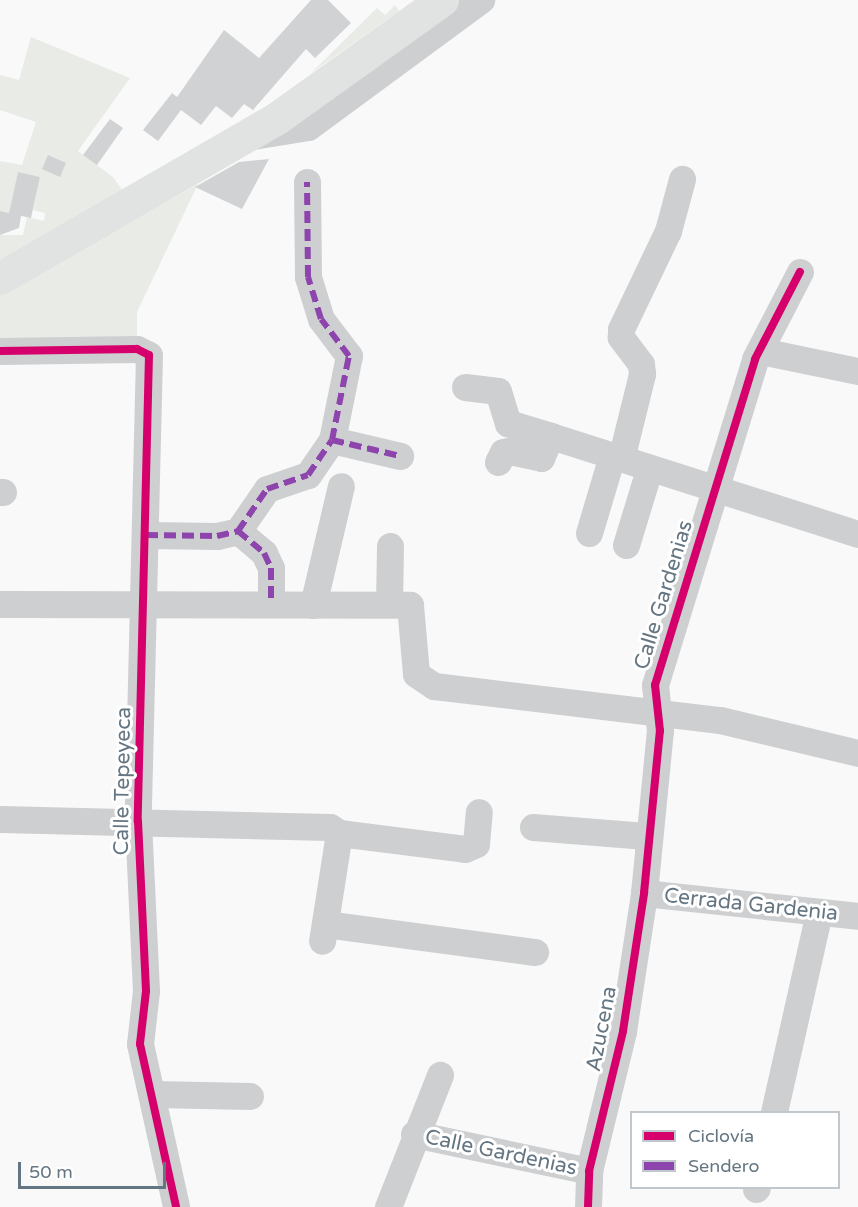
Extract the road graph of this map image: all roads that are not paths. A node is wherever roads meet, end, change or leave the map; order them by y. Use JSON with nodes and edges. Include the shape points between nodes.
{"nodes":[{"id":1,"x":442,"y":0,"type":"edge"},
{"id":2,"x":481,"y":0,"type":"edge"},
{"id":3,"x":245,"y":137,"type":"junction"},
{"id":4,"x":682,"y":179,"type":"dead end"},
{"id":5,"x":307,"y":182,"type":"dead end"},
{"id":6,"x":800,"y":272,"type":"dead end"},
{"id":7,"x":0,"y":278,"type":"edge"},
{"id":8,"x":0,"y":351,"type":"edge"},
{"id":9,"x":761,"y":351,"type":"junction"},
{"id":10,"x":858,"y":371,"type":"edge"},
{"id":11,"x":465,"y":387,"type":"dead end"},
{"id":12,"x":550,"y":436,"type":"junction"},
{"id":13,"x":332,"y":440,"type":"junction"},
{"id":14,"x":400,"y":456,"type":"dead end"},
{"id":15,"x":617,"y":458,"type":"junction"},
{"id":16,"x":498,"y":462,"type":"dead end"},
{"id":17,"x":649,"y":470,"type":"junction"},
{"id":18,"x":341,"y":486,"type":"dead end"},
{"id":19,"x":716,"y":489,"type":"junction"},
{"id":20,"x":238,"y":531,"type":"junction"},
{"id":21,"x":589,"y":533,"type":"dead end"},
{"id":22,"x":858,"y":534,"type":"edge"},
{"id":23,"x":146,"y":535,"type":"junction"},
{"id":24,"x":626,"y":545,"type":"dead end"},
{"id":25,"x":390,"y":546,"type":"dead end"},
{"id":26,"x":145,"y":603,"type":"junction"},
{"id":27,"x":271,"y":603,"type":"junction"},
{"id":28,"x":0,"y":604,"type":"edge"},
{"id":29,"x":389,"y":604,"type":"junction"},
{"id":30,"x":313,"y":605,"type":"junction"},
{"id":31,"x":656,"y":713,"type":"junction"},
{"id":32,"x":858,"y":753,"type":"edge"},
{"id":33,"x":479,"y":812,"type":"dead end"},
{"id":34,"x":0,"y":819,"type":"edge"},
{"id":35,"x":138,"y":821,"type":"junction"},
{"id":36,"x":533,"y":827,"type":"dead end"},
{"id":37,"x":334,"y":830,"type":"junction"},
{"id":38,"x":646,"y":836,"type":"junction"},
{"id":39,"x":644,"y":893,"type":"junction"},
{"id":40,"x":819,"y":912,"type":"junction"},
{"id":41,"x":858,"y":916,"type":"edge"},
{"id":42,"x":535,"y":952,"type":"dead end"},
{"id":43,"x":440,"y":1075,"type":"dead end"},
{"id":44,"x":154,"y":1094,"type":"junction"},
{"id":45,"x":250,"y":1096,"type":"dead end"},
{"id":46,"x":774,"y":1111,"type":"edge"},
{"id":47,"x":414,"y":1134,"type":"junction"},
{"id":48,"x":589,"y":1171,"type":"junction"},
{"id":49,"x":176,"y":1207,"type":"edge"},
{"id":50,"x":388,"y":1207,"type":"edge"},
{"id":51,"x":588,"y":1207,"type":"edge"}],
"edges":[{"from":1,"to":3,"type":"main road"},
{"from":2,"to":3,"type":"street","via":[[308,127]]},
{"from":3,"to":7,"type":"main road"},
{"from":4,"to":15,"type":"street","via":[[668,231],[621,329],[621,337],[641,364],[642,374]]},
{"from":5,"to":13,"type":"street","via":[[308,277],[321,319],[349,356]]},
{"from":6,"to":9,"type":"street","name":"Calle Gardenias"},
{"from":8,"to":23,"type":"street","name":"Calle Tepeyeca","via":[[147,351]]},
{"from":9,"to":10,"type":"street"},
{"from":9,"to":19,"type":"street","name":"Calle Gardenias","via":[[754,359]]},
{"from":11,"to":12,"type":"street","via":[[498,390],[508,423]]},
{"from":12,"to":15,"type":"street"},
{"from":12,"to":16,"type":"street","via":[[540,459],[509,451]]},
{"from":13,"to":14,"type":"street"},
{"from":13,"to":20,"type":"street","via":[[308,475],[267,489]]},
{"from":15,"to":17,"type":"street"},
{"from":15,"to":21,"type":"street"},
{"from":17,"to":19,"type":"street"},
{"from":17,"to":24,"type":"street"},
{"from":18,"to":30,"type":"street"},
{"from":19,"to":22,"type":"street"},
{"from":19,"to":31,"type":"street","name":"Calle Gardenias","via":[[655,685]]},
{"from":20,"to":23,"type":"street","via":[[217,536]]},
{"from":20,"to":27,"type":"street","via":[[264,553],[271,568]]},
{"from":23,"to":26,"type":"street","name":"Calle Tepeyeca"},
{"from":25,"to":29,"type":"street"},
{"from":26,"to":27,"type":"street"},
{"from":26,"to":28,"type":"street"},
{"from":26,"to":35,"type":"street","name":"Calle Tepeyeca"},
{"from":27,"to":30,"type":"street"},
{"from":29,"to":30,"type":"street"},
{"from":29,"to":31,"type":"street","via":[[413,608],[416,674],[422,682]]},
{"from":31,"to":32,"type":"street","via":[[720,720]]},
{"from":31,"to":38,"type":"street","name":"Calle Gardenias","via":[[660,731]]},
{"from":33,"to":37,"type":"street","via":[[476,844],[465,849]]},
{"from":34,"to":35,"type":"street"},
{"from":35,"to":37,"type":"street"},
{"from":35,"to":44,"type":"street","name":"Calle Tepeyeca","via":[[146,991],[140,1044]]},
{"from":36,"to":38,"type":"street"},
{"from":37,"to":42,"type":"street","via":[[324,932]]},
{"from":38,"to":39,"type":"street","name":"Calle Gardenias"},
{"from":39,"to":40,"type":"street","name":"Cerrada Gardenia"},
{"from":39,"to":48,"type":"street","name":"Azucena","via":[[622,1031]]},
{"from":40,"to":41,"type":"street","name":"Cerrada Gardenia"},
{"from":40,"to":46,"type":"street"},
{"from":43,"to":47,"type":"street"},
{"from":44,"to":45,"type":"street"},
{"from":44,"to":49,"type":"street","name":"Calle Tepeyeca"},
{"from":47,"to":48,"type":"street","name":"Calle Gardenias"},
{"from":47,"to":50,"type":"street"},
{"from":48,"to":51,"type":"street","name":"Azucena"}]}
